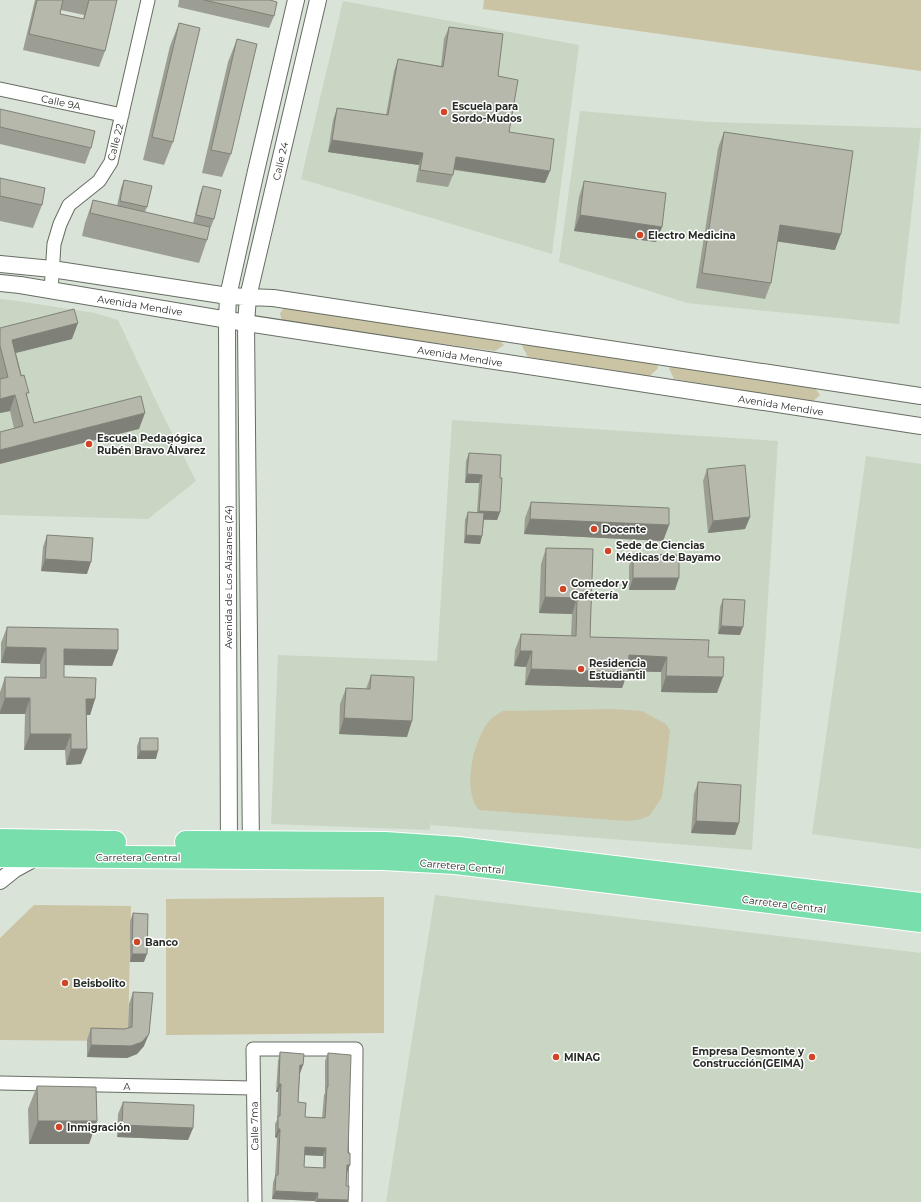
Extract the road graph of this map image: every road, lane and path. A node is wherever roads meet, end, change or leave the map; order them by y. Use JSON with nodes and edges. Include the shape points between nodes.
{"nodes":[{"id":1,"x":148,"y":0,"type":"edge"},
{"id":2,"x":296,"y":0,"type":"edge"},
{"id":3,"x":318,"y":0,"type":"edge"},
{"id":4,"x":0,"y":89,"type":"edge"},
{"id":5,"x":122,"y":115,"type":"junction"},
{"id":6,"x":0,"y":264,"type":"edge"},
{"id":7,"x":52,"y":269,"type":"junction"},
{"id":8,"x":0,"y":283,"type":"edge"},
{"id":9,"x":51,"y":290,"type":"junction"},
{"id":10,"x":228,"y":296,"type":"junction"},
{"id":11,"x":248,"y":297,"type":"junction"},
{"id":12,"x":227,"y":320,"type":"junction"},
{"id":13,"x":246,"y":323,"type":"junction"},
{"id":14,"x":921,"y":396,"type":"edge"},
{"id":15,"x":921,"y":426,"type":"edge"},
{"id":16,"x":0,"y":840,"type":"edge"},
{"id":17,"x":229,"y":850,"type":"junction"},
{"id":18,"x":251,"y":850,"type":"junction"},
{"id":19,"x":0,"y":856,"type":"edge"},
{"id":20,"x":37,"y":856,"type":"junction"},
{"id":21,"x":0,"y":881,"type":"edge"},
{"id":22,"x":921,"y":904,"type":"edge"},
{"id":23,"x":921,"y":921,"type":"edge"},
{"id":24,"x":0,"y":1083,"type":"edge"},
{"id":25,"x":253,"y":1088,"type":"junction"},
{"id":26,"x":255,"y":1202,"type":"edge"},
{"id":27,"x":355,"y":1202,"type":"edge"}],
"edges":[{"from":1,"to":5,"type":"street","name":"Calle 22"},
{"from":2,"to":10,"type":"street"},
{"from":3,"to":11,"type":"street","name":"Calle 24"},
{"from":4,"to":5,"type":"street","name":"Calle 9A"},
{"from":5,"to":7,"type":"street","name":"Calle 22","via":[[111,162],[99,180],[69,205],[60,224],[54,244]]},
{"from":6,"to":7,"type":"street"},
{"from":7,"to":9,"type":"street","name":"Calle 22"},
{"from":7,"to":10,"type":"street"},
{"from":8,"to":9,"type":"street","name":"Avenida Mendive"},
{"from":9,"to":12,"type":"street","name":"Avenida Mendive"},
{"from":10,"to":11,"type":"street"},
{"from":10,"to":12,"type":"street","name":"Avenida de Los Alazanes (24)"},
{"from":11,"to":13,"type":"street","name":"Calle 24"},
{"from":11,"to":14,"type":"street","via":[[273,298]]},
{"from":12,"to":13,"type":"street","name":"Avenida Mendive"},
{"from":12,"to":17,"type":"street","name":"Avenida de Los Alazanes (24)"},
{"from":13,"to":15,"type":"street","name":"Avenida Mendive"},
{"from":13,"to":18,"type":"street","name":"Avenida de Los Alazanes (24)"},
{"from":16,"to":17,"type":"highway","name":"Carretera Central","via":[[158,843]]},
{"from":17,"to":18,"type":"highway","name":"Carretera Central"},
{"from":17,"to":20,"type":"highway","name":"Carretera Central"},
{"from":18,"to":22,"type":"highway","name":"Carretera Central","via":[[385,843],[458,848]]},
{"from":18,"to":23,"type":"highway","name":"Carretera Central","via":[[456,863]]},
{"from":19,"to":20,"type":"highway","name":"Carretera Central"},
{"from":20,"to":21,"type":"street"},
{"from":24,"to":25,"type":"street","name":"A"},
{"from":25,"to":26,"type":"street","name":"Calle 7ma"},
{"from":25,"to":27,"type":"street","name":"Calle 7ma","via":[[253,1049],[356,1049]]}]}
